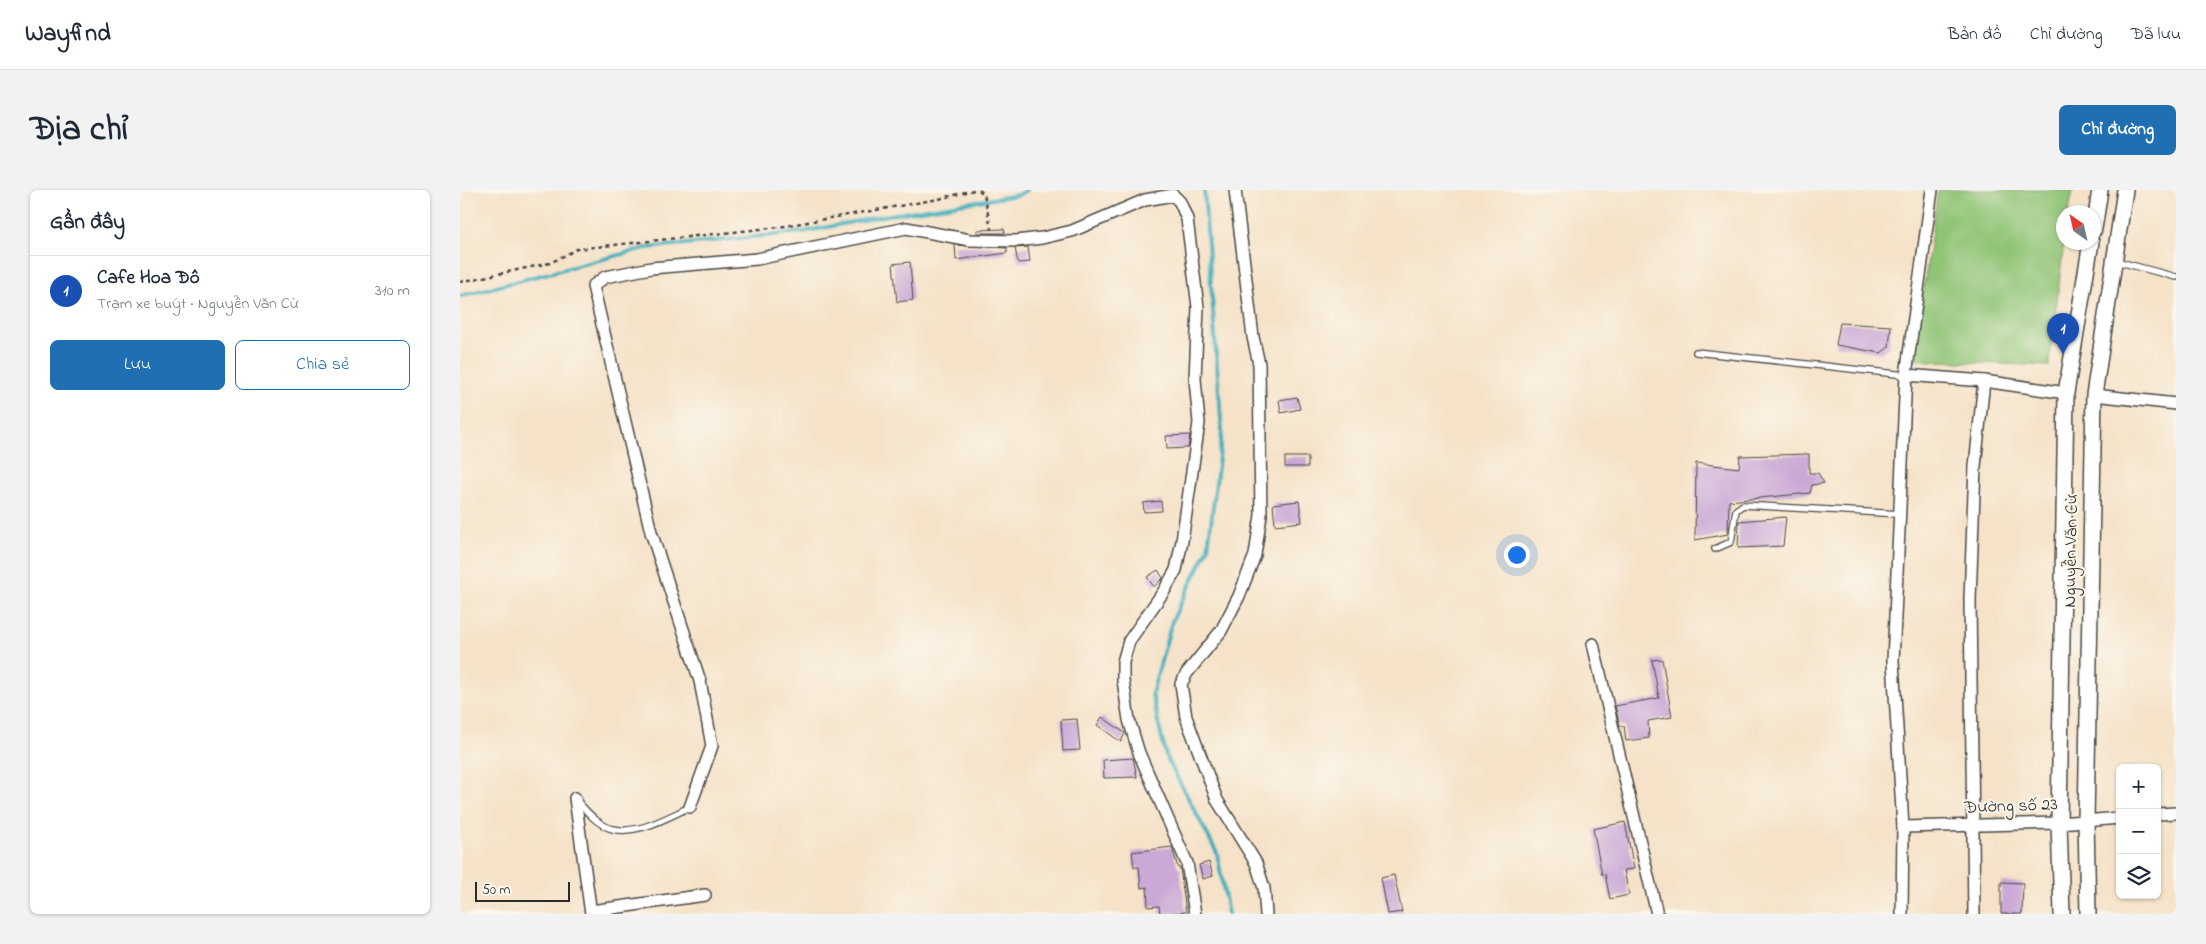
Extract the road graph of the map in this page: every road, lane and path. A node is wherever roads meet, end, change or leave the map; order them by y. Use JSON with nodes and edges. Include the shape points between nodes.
{"nodes":[{"id":1,"x":974,"y":190,"type":"edge"},
{"id":2,"x":979,"y":190,"type":"edge"},
{"id":3,"x":1235,"y":190,"type":"edge"},
{"id":4,"x":1932,"y":190,"type":"edge"},
{"id":5,"x":2100,"y":190,"type":"edge"},
{"id":6,"x":2125,"y":190,"type":"edge"},
{"id":7,"x":2098,"y":205,"type":"edge"},
{"id":8,"x":993,"y":240,"type":"junction"},
{"id":9,"x":2090,"y":250,"type":"edge"},
{"id":10,"x":2114,"y":260,"type":"junction"},
{"id":11,"x":2176,"y":277,"type":"edge"},
{"id":12,"x":460,"y":282,"type":"edge"},
{"id":13,"x":1696,"y":352,"type":"dead end"},
{"id":14,"x":1906,"y":375,"type":"junction"},
{"id":15,"x":1984,"y":381,"type":"junction"},
{"id":16,"x":2066,"y":393,"type":"junction"},
{"id":17,"x":2094,"y":395,"type":"junction"},
{"id":18,"x":2176,"y":404,"type":"edge"},
{"id":19,"x":1901,"y":514,"type":"junction"},
{"id":20,"x":1715,"y":549,"type":"dead end"},
{"id":21,"x":1593,"y":644,"type":"dead end"},
{"id":22,"x":575,"y":798,"type":"joint"},
{"id":23,"x":690,"y":807,"type":"joint"},
{"id":24,"x":2176,"y":813,"type":"edge"},
{"id":25,"x":2161,"y":814,"type":"edge"},
{"id":26,"x":2116,"y":818,"type":"edge"},
{"id":27,"x":2086,"y":821,"type":"junction"},
{"id":28,"x":2058,"y":823,"type":"junction"},
{"id":29,"x":1972,"y":826,"type":"junction"},
{"id":30,"x":1904,"y":827,"type":"junction"},
{"id":31,"x":705,"y":895,"type":"dead end"},
{"id":32,"x":1266,"y":910,"type":"edge"},
{"id":33,"x":591,"y":912,"type":"edge"},
{"id":34,"x":1195,"y":914,"type":"edge"},
{"id":35,"x":1657,"y":914,"type":"edge"},
{"id":36,"x":1902,"y":914,"type":"edge"},
{"id":37,"x":1974,"y":914,"type":"edge"},
{"id":38,"x":2062,"y":914,"type":"edge"},
{"id":39,"x":2088,"y":914,"type":"edge"}],
"edges":[{"from":1,"to":12,"type":"path","via":[[779,227],[577,249],[550,263]]},
{"from":2,"to":8,"type":"path","via":[[984,194]]},
{"from":3,"to":32,"type":"street","via":[[1253,337],[1260,364],[1261,515],[1255,555],[1239,596],[1222,631],[1181,684],[1186,717],[1218,800],[1256,863],[1264,888]]},
{"from":4,"to":14,"type":"street"},
{"from":5,"to":7,"type":"main road"},
{"from":6,"to":10,"type":"main road","name":"Nguyễn Văn Cừ"},
{"from":8,"to":23,"type":"street","via":[[970,240],[906,228],[757,259],[651,268],[605,277],[593,286],[651,532],[700,681],[712,746]]},
{"from":8,"to":34,"type":"street","via":[[1042,238],[1072,231],[1164,195],[1173,195],[1180,202],[1187,220],[1198,307],[1195,378],[1199,423],[1195,457],[1176,570],[1129,641],[1122,662],[1129,720],[1150,781],[1184,853]]},
{"from":9,"to":16,"type":"main road","name":"Nguyễn Văn Cừ"},
{"from":10,"to":11,"type":"lane"},
{"from":10,"to":17,"type":"main road","name":"Nguyễn Văn Cừ"},
{"from":13,"to":14,"type":"lane"},
{"from":14,"to":15,"type":"street"},
{"from":14,"to":19,"type":"street"},
{"from":15,"to":16,"type":"street"},
{"from":15,"to":29,"type":"street","via":[[1975,466],[1970,600]]},
{"from":16,"to":17,"type":"main road"},
{"from":16,"to":28,"type":"main road","name":"Nguyễn Văn Cừ"},
{"from":17,"to":18,"type":"street"},
{"from":17,"to":27,"type":"main road","name":"Nguyễn Văn Cừ"},
{"from":19,"to":20,"type":"lane","via":[[1743,505],[1736,510],[1731,542]]},
{"from":19,"to":30,"type":"street","via":[[1893,661]]},
{"from":21,"to":35,"type":"street"},
{"from":22,"to":23,"type":"lane","via":[[597,821],[612,829],[632,829]]},
{"from":22,"to":33,"type":"street"},
{"from":24,"to":25,"type":"street"},
{"from":26,"to":27,"type":"street","name":"Đường số 23"},
{"from":27,"to":28,"type":"street","name":"Đường số 23"},
{"from":27,"to":39,"type":"main road","name":"Nguyễn Văn Cừ"},
{"from":28,"to":29,"type":"street","name":"Đường số 23"},
{"from":28,"to":38,"type":"main road","name":"Nguyễn Văn Cừ"},
{"from":29,"to":30,"type":"street","name":"Đường số 23"},
{"from":29,"to":37,"type":"street"},
{"from":30,"to":36,"type":"street"},
{"from":31,"to":33,"type":"street"}]}
